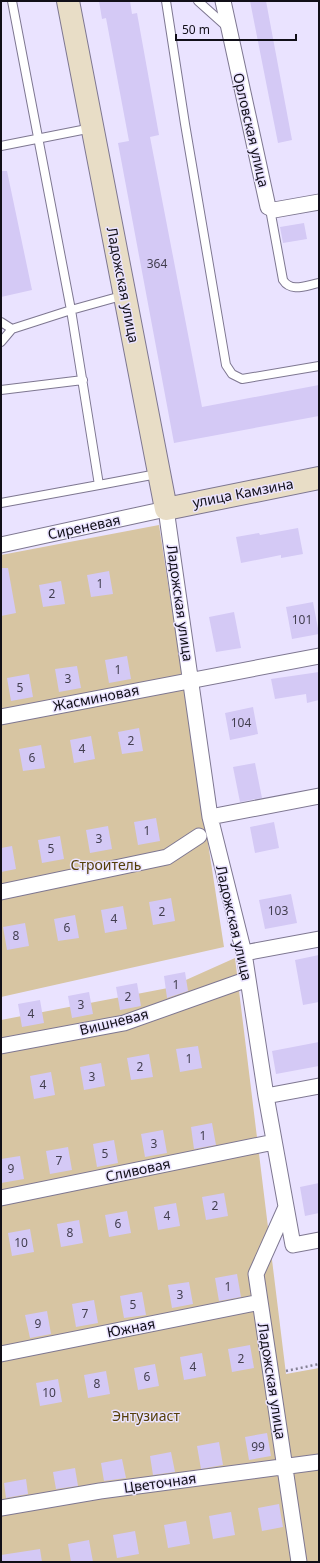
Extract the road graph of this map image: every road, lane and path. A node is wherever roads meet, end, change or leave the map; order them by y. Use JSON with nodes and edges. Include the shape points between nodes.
{"nodes":[{"id":1,"x":12,"y":1,"type":"edge"},
{"id":2,"x":68,"y":1,"type":"edge"},
{"id":3,"x":166,"y":1,"type":"edge"},
{"id":4,"x":198,"y":1,"type":"edge"},
{"id":5,"x":223,"y":1,"type":"edge"},
{"id":6,"x":228,"y":28,"type":"junction"},
{"id":7,"x":93,"y":127,"type":"junction"},
{"id":8,"x":38,"y":138,"type":"junction"},
{"id":9,"x":1,"y":146,"type":"edge"},
{"id":10,"x":319,"y":202,"type":"edge"},
{"id":11,"x":270,"y":210,"type":"junction"},
{"id":12,"x":319,"y":283,"type":"edge"},
{"id":13,"x":125,"y":295,"type":"junction"},
{"id":14,"x":71,"y":310,"type":"junction"},
{"id":15,"x":1,"y":322,"type":"edge"},
{"id":16,"x":12,"y":329,"type":"junction"},
{"id":17,"x":1,"y":342,"type":"edge"},
{"id":18,"x":319,"y":366,"type":"edge"},
{"id":19,"x":83,"y":380,"type":"junction"},
{"id":20,"x":1,"y":390,"type":"edge"},
{"id":21,"x":158,"y":474,"type":"junction"},
{"id":22,"x":319,"y":478,"type":"edge"},
{"id":23,"x":99,"y":485,"type":"junction"},
{"id":24,"x":1,"y":503,"type":"edge"},
{"id":25,"x":166,"y":509,"type":"junction"},
{"id":26,"x":1,"y":545,"type":"edge"},
{"id":27,"x":319,"y":656,"type":"edge"},
{"id":28,"x":191,"y":680,"type":"junction"},
{"id":29,"x":1,"y":717,"type":"edge"},
{"id":30,"x":319,"y":796,"type":"edge"},
{"id":31,"x":210,"y":817,"type":"junction"},
{"id":32,"x":199,"y":836,"type":"dead end"},
{"id":33,"x":1,"y":892,"type":"edge"},
{"id":34,"x":319,"y":939,"type":"edge"},
{"id":35,"x":244,"y":953,"type":"junction"},
{"id":36,"x":248,"y":979,"type":"junction"},
{"id":37,"x":1,"y":1046,"type":"edge"},
{"id":38,"x":319,"y":1086,"type":"edge"},
{"id":39,"x":266,"y":1096,"type":"junction"},
{"id":40,"x":274,"y":1142,"type":"junction"},
{"id":41,"x":1,"y":1198,"type":"edge"},
{"id":42,"x":286,"y":1207,"type":"junction"},
{"id":43,"x":319,"y":1240,"type":"edge"},
{"id":44,"x":260,"y":1302,"type":"junction"},
{"id":45,"x":1,"y":1354,"type":"edge"},
{"id":46,"x":319,"y":1364,"type":"edge"},
{"id":47,"x":271,"y":1374,"type":"junction"},
{"id":48,"x":319,"y":1462,"type":"edge"},
{"id":49,"x":285,"y":1466,"type":"junction"},
{"id":50,"x":1,"y":1508,"type":"edge"},
{"id":51,"x":299,"y":1562,"type":"edge"}],
"edges":[{"from":1,"to":8,"type":"lane"},
{"from":2,"to":7,"type":"main road","name":"Ладожская улица"},
{"from":3,"to":18,"type":"lane","via":[[226,365],[232,374],[242,379]]},
{"from":4,"to":6,"type":"lane"},
{"from":5,"to":6,"type":"street","name":"Орловская улица"},
{"from":6,"to":11,"type":"street","name":"Орловская улица"},
{"from":7,"to":8,"type":"lane"},
{"from":7,"to":13,"type":"main road","name":"Ладожская улица"},
{"from":8,"to":9,"type":"lane"},
{"from":8,"to":14,"type":"lane"},
{"from":10,"to":11,"type":"street"},
{"from":11,"to":12,"type":"lane","via":[[287,286],[293,288]]},
{"from":13,"to":14,"type":"lane"},
{"from":13,"to":21,"type":"main road","name":"Ладожская улица"},
{"from":14,"to":16,"type":"lane"},
{"from":14,"to":19,"type":"lane"},
{"from":15,"to":16,"type":"lane"},
{"from":16,"to":17,"type":"lane"},
{"from":19,"to":20,"type":"lane"},
{"from":19,"to":23,"type":"lane"},
{"from":21,"to":23,"type":"lane"},
{"from":21,"to":25,"type":"main road","name":"Ладожская улица"},
{"from":22,"to":25,"type":"main road","name":"улица Камзина"},
{"from":23,"to":24,"type":"lane"},
{"from":25,"to":26,"type":"street","name":"Сиреневая"},
{"from":25,"to":28,"type":"street","name":"Ладожская улица"},
{"from":27,"to":28,"type":"street","name":"Жасминовая"},
{"from":28,"to":29,"type":"street","name":"Жасминовая"},
{"from":28,"to":31,"type":"street","name":"Ладожская улица"},
{"from":30,"to":31,"type":"street"},
{"from":31,"to":35,"type":"street","name":"Ладожская улица"},
{"from":32,"to":33,"type":"street","via":[[167,857]]},
{"from":34,"to":35,"type":"street"},
{"from":35,"to":36,"type":"street","name":"Ладожская улица"},
{"from":36,"to":37,"type":"street","name":"Вишневая","via":[[124,1023]]},
{"from":36,"to":39,"type":"street","name":"Ладожская улица"},
{"from":38,"to":39,"type":"street"},
{"from":39,"to":40,"type":"street","name":"Ладожская улица"},
{"from":40,"to":41,"type":"street","name":"Сливовая"},
{"from":40,"to":42,"type":"street","name":"Ладожская улица"},
{"from":42,"to":43,"type":"street","name":"Ладожская улица","via":[[293,1245]]},
{"from":42,"to":44,"type":"street","name":"Ладожская улица","via":[[256,1274]]},
{"from":44,"to":45,"type":"street","name":"Южная"},
{"from":44,"to":47,"type":"street","name":"Ладожская улица"},
{"from":46,"to":47,"type":"path"},
{"from":47,"to":49,"type":"street","name":"Ладожская улица"},
{"from":48,"to":49,"type":"street","name":"Цветочная"},
{"from":49,"to":50,"type":"street","name":"Цветочная","via":[[100,1491]]},
{"from":49,"to":51,"type":"street","name":"Ладожская улица"}]}
